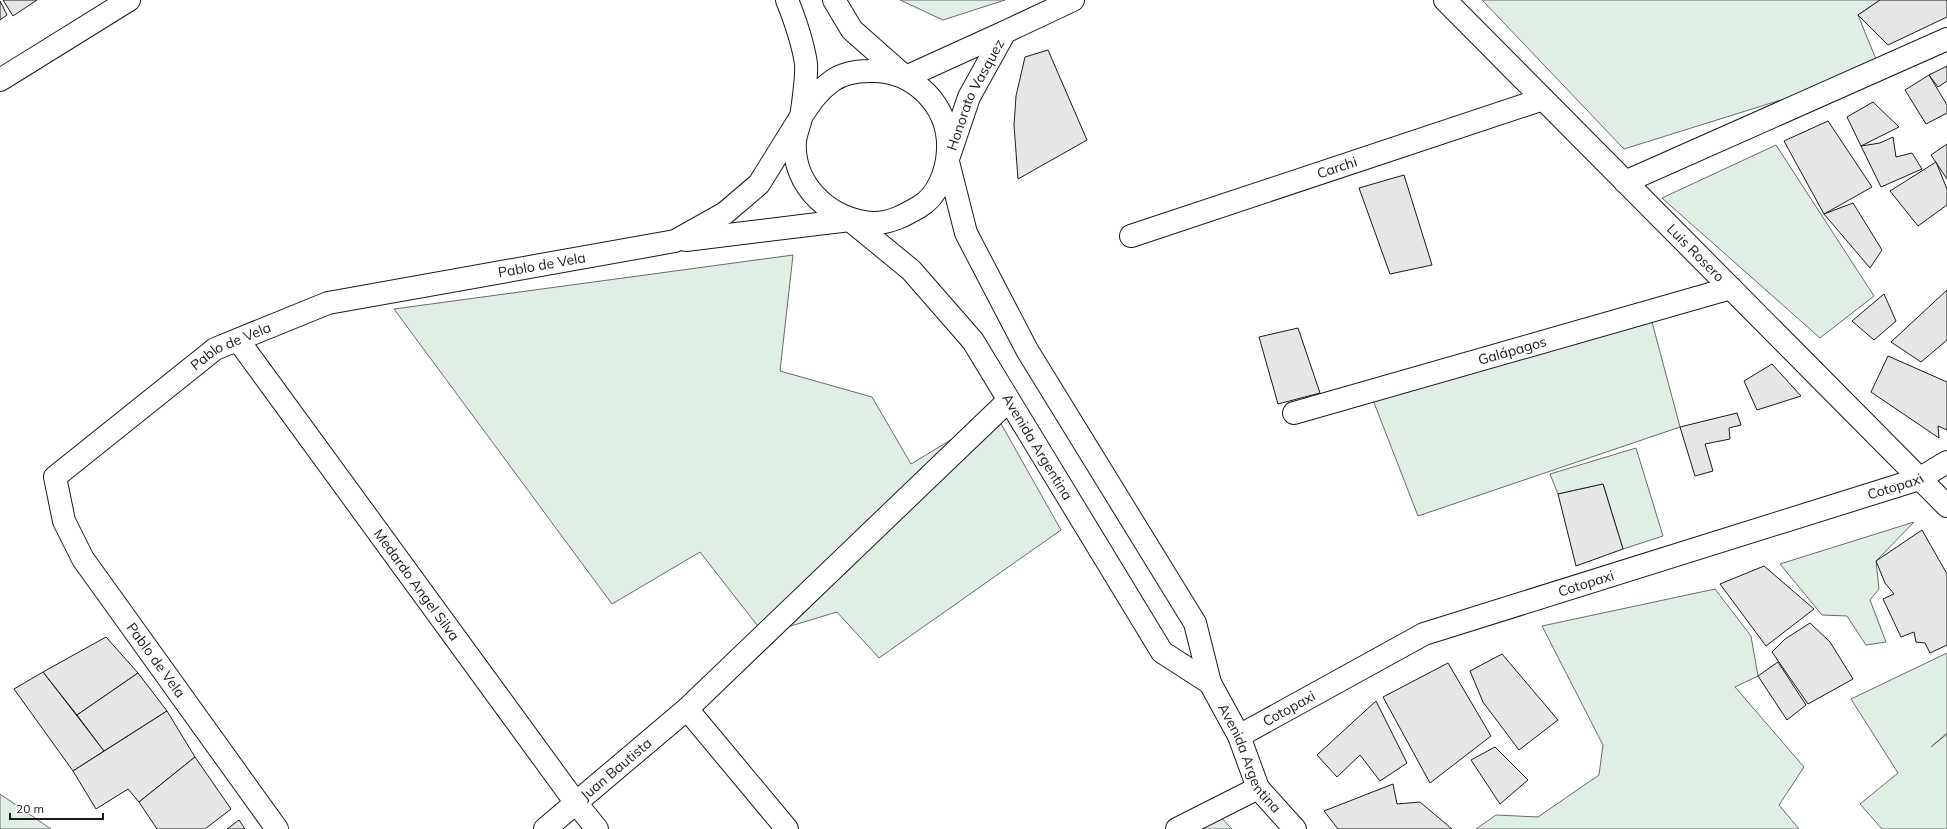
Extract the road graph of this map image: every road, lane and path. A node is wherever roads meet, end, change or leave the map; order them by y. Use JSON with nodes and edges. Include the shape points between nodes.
{"nodes":[{"id":1,"x":129,"y":0,"type":"edge"},
{"id":2,"x":787,"y":0,"type":"edge"},
{"id":3,"x":834,"y":0,"type":"edge"},
{"id":4,"x":1073,"y":0,"type":"edge"},
{"id":5,"x":1445,"y":0,"type":"edge"},
{"id":6,"x":1005,"y":32,"type":"junction"},
{"id":7,"x":1947,"y":39,"type":"edge"},
{"id":8,"x":906,"y":77,"type":"junction"},
{"id":9,"x":2,"y":80,"type":"edge"},
{"id":10,"x":1543,"y":99,"type":"junction"},
{"id":11,"x":801,"y":117,"type":"junction"},
{"id":12,"x":948,"y":162,"type":"junction"},
{"id":13,"x":1625,"y":182,"type":"junction"},
{"id":14,"x":850,"y":220,"type":"junction"},
{"id":15,"x":1132,"y":236,"type":"dead end"},
{"id":16,"x":675,"y":241,"type":"junction"},
{"id":17,"x":1731,"y":288,"type":"junction"},
{"id":18,"x":238,"y":340,"type":"junction"},
{"id":19,"x":1008,"y":400,"type":"junction"},
{"id":20,"x":1294,"y":414,"type":"dead end"},
{"id":21,"x":1947,"y":462,"type":"edge"},
{"id":22,"x":1920,"y":479,"type":"junction"},
{"id":23,"x":1947,"y":506,"type":"edge"},
{"id":24,"x":1210,"y":683,"type":"junction"},
{"id":25,"x":688,"y":709,"type":"junction"},
{"id":26,"x":1239,"y":736,"type":"junction"},
{"id":27,"x":1258,"y":788,"type":"junction"},
{"id":28,"x":576,"y":803,"type":"junction"},
{"id":29,"x":277,"y":829,"type":"edge"},
{"id":30,"x":545,"y":829,"type":"edge"},
{"id":31,"x":597,"y":829,"type":"edge"},
{"id":32,"x":787,"y":829,"type":"edge"},
{"id":33,"x":1177,"y":829,"type":"edge"},
{"id":34,"x":1295,"y":829,"type":"edge"}],
"edges":[{"from":1,"to":9,"type":"street"},
{"from":2,"to":11,"type":"street","via":[[806,64]]},
{"from":3,"to":8,"type":"street","via":[[852,30]]},
{"from":4,"to":6,"type":"street","name":"Honorato Vasquez"},
{"from":5,"to":10,"type":"street","name":"Luis Rosero"},
{"from":6,"to":8,"type":"street"},
{"from":6,"to":12,"type":"street","name":"Honorato Vasquez","via":[[969,97]]},
{"from":7,"to":13,"type":"street"},
{"from":8,"to":11,"type":"street","name":"Pablo de Vela","via":[[882,70],[857,71],[833,80],[814,96]]},
{"from":8,"to":12,"type":"street","via":[[926,92],[941,112],[949,136]]},
{"from":10,"to":13,"type":"street","name":"Luis Rosero"},
{"from":10,"to":15,"type":"street","name":"Carchi"},
{"from":11,"to":14,"type":"street","via":[[795,142],[798,167],[809,190],[827,208]]},
{"from":11,"to":16,"type":"street","name":"Pablo de Vela","via":[[759,184],[725,213]]},
{"from":12,"to":14,"type":"street","name":"Honorato Vasquez","via":[[939,186],[922,205],[906,215],[875,223]]},
{"from":12,"to":24,"type":"street","name":"Avenida Argentina","via":[[966,233],[1027,350],[1195,623]]},
{"from":13,"to":17,"type":"street","name":"Luis Rosero"},
{"from":14,"to":16,"type":"street"},
{"from":14,"to":19,"type":"street","name":"Avenida Argentina","via":[[917,276],[973,341]]},
{"from":16,"to":18,"type":"street","name":"Pablo de Vela","via":[[328,303]]},
{"from":17,"to":20,"type":"street","name":"Galápagos"},
{"from":17,"to":22,"type":"street","name":"Luis Rosero"},
{"from":18,"to":28,"type":"street","name":"Medardo Angel Silva"},
{"from":18,"to":29,"type":"street","name":"Pablo de Vela","via":[[215,349],[55,477],[64,521],[83,559]]},
{"from":19,"to":24,"type":"street","name":"Avenida Argentina","via":[[1162,652]]},
{"from":19,"to":25,"type":"street","name":"Juan Bautista"},
{"from":21,"to":22,"type":"street","name":"Cotopaxi"},
{"from":22,"to":23,"type":"street","name":"Luis Rosero"},
{"from":22,"to":26,"type":"street","name":"Cotopaxi","via":[[1424,634]]},
{"from":24,"to":26,"type":"street","name":"Avenida Argentina"},
{"from":25,"to":28,"type":"street","name":"Juan Bautista"},
{"from":25,"to":32,"type":"street"},
{"from":26,"to":27,"type":"street","name":"Avenida Argentina"},
{"from":27,"to":33,"type":"street"},
{"from":27,"to":34,"type":"street","name":"Avenida Argentina"},
{"from":28,"to":30,"type":"street","name":"Juan Bautista"},
{"from":28,"to":31,"type":"street","name":"Medardo Angel Silva"}]}
